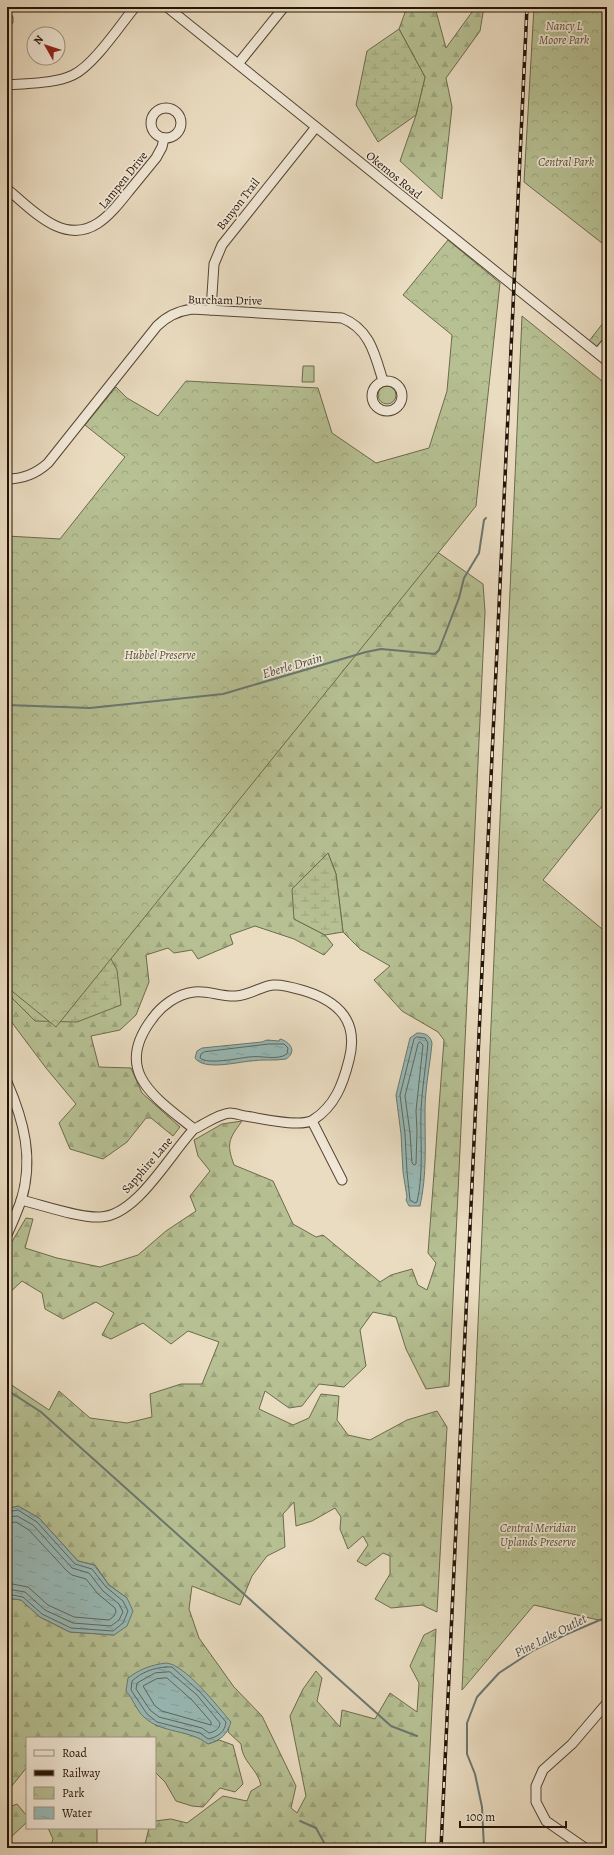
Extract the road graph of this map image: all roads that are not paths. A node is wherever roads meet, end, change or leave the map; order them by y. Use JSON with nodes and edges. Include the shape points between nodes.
{"nodes":[{"id":1,"x":135,"y":7,"type":"edge"},
{"id":2,"x":167,"y":7,"type":"edge"},
{"id":3,"x":284,"y":7,"type":"edge"},
{"id":4,"x":238,"y":64,"type":"junction"},
{"id":5,"x":7,"y":85,"type":"edge"},
{"id":6,"x":316,"y":126,"type":"junction"},
{"id":7,"x":164,"y":138,"type":"dead end"},
{"id":8,"x":7,"y":189,"type":"edge"},
{"id":9,"x":212,"y":310,"type":"junction"},
{"id":10,"x":607,"y":342,"type":"edge"},
{"id":11,"x":598,"y":353,"type":"junction"},
{"id":12,"x":607,"y":361,"type":"edge"},
{"id":13,"x":384,"y":381,"type":"dead end"},
{"id":14,"x":7,"y":479,"type":"edge"},
{"id":15,"x":7,"y":1082,"type":"edge"},
{"id":16,"x":312,"y":1121,"type":"junction"},
{"id":17,"x":194,"y":1129,"type":"junction"},
{"id":18,"x":342,"y":1180,"type":"dead end"},
{"id":19,"x":21,"y":1200,"type":"junction"},
{"id":20,"x":7,"y":1235,"type":"edge"},
{"id":21,"x":607,"y":1703,"type":"edge"},
{"id":22,"x":585,"y":1848,"type":"edge"}],
"edges":[{"from":1,"to":5,"type":"street","via":[[89,64],[79,72],[59,79]]},
{"from":2,"to":4,"type":"street","name":"Okemos Road"},
{"from":3,"to":4,"type":"street"},
{"from":4,"to":6,"type":"street","name":"Okemos Road"},
{"from":6,"to":9,"type":"street","name":"Banyon Trail","via":[[222,245],[214,264]]},
{"from":6,"to":11,"type":"street","name":"Okemos Road"},
{"from":7,"to":8,"type":"street","name":"Lampen Drive","via":[[156,158],[112,214],[101,223],[88,228],[69,229],[57,226]]},
{"from":9,"to":13,"type":"street","name":"Burcham Drive","via":[[336,316],[348,320],[360,328],[368,339]]},
{"from":9,"to":14,"type":"street","name":"Burcham Drive","via":[[185,310],[172,314],[162,321],[48,464],[27,476]]},
{"from":10,"to":11,"type":"street"},
{"from":11,"to":12,"type":"street","name":"Okemos Road"},
{"from":15,"to":19,"type":"street","via":[[26,1140],[26,1167]]},
{"from":16,"to":17,"type":"street","name":"Sapphire Lane","via":[[290,1123],[230,1113]]},
{"from":16,"to":17,"type":"street","via":[[329,1107],[337,1096],[353,1044],[351,1028],[344,1015],[324,997],[295,988],[271,985],[241,996],[229,997],[195,992],[184,994],[156,1013],[145,1028],[138,1043],[135,1061],[140,1077],[154,1097]]},
{"from":16,"to":18,"type":"street"},
{"from":17,"to":19,"type":"street","name":"Sapphire Lane","via":[[141,1193],[111,1216],[87,1216]]},
{"from":19,"to":20,"type":"street"},
{"from":21,"to":22,"type":"street","via":[[572,1744],[544,1770],[536,1786],[536,1802],[546,1821]]}]}
